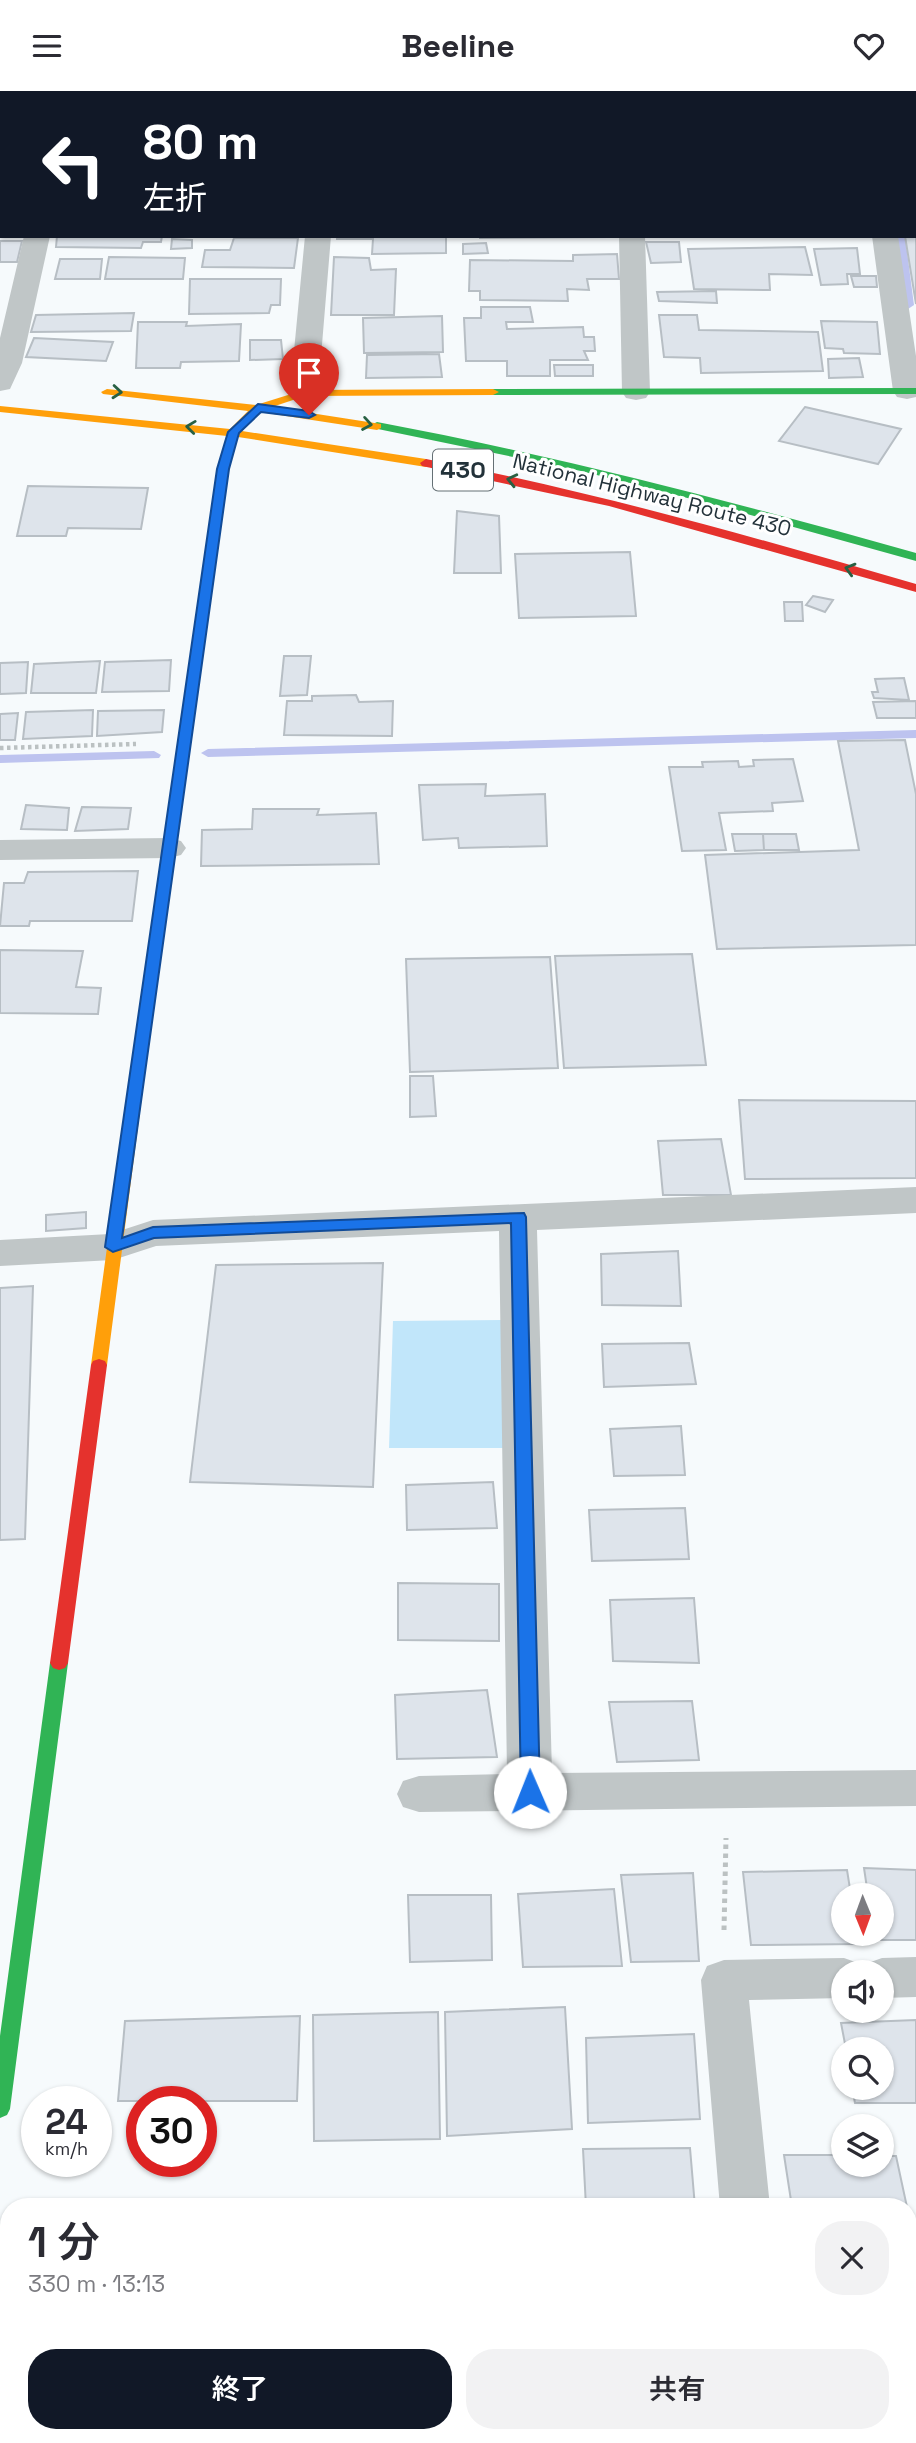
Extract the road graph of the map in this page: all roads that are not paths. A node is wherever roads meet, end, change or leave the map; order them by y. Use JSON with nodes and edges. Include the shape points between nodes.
{"nodes":[{"id":1,"x":37,"y":238,"type":"edge"},
{"id":2,"x":318,"y":238,"type":"edge"},
{"id":3,"x":632,"y":238,"type":"edge"},
{"id":4,"x":884,"y":238,"type":"edge"},
{"id":5,"x":4,"y":384,"type":"edge"},
{"id":6,"x":85,"y":390,"type":"dead end"},
{"id":7,"x":912,"y":391,"type":"edge"},
{"id":8,"x":636,"y":392,"type":"junction"},
{"id":9,"x":304,"y":393,"type":"junction"},
{"id":10,"x":258,"y":408,"type":"junction"},
{"id":11,"x":0,"y":409,"type":"edge"},
{"id":12,"x":234,"y":432,"type":"junction"},
{"id":13,"x":916,"y":557,"type":"edge"},
{"id":14,"x":916,"y":588,"type":"edge"},
{"id":15,"x":169,"y":848,"type":"junction"},
{"id":16,"x":0,"y":850,"type":"edge"},
{"id":17,"x":916,"y":1201,"type":"edge"},
{"id":18,"x":518,"y":1217,"type":"junction"},
{"id":19,"x":113,"y":1247,"type":"junction"},
{"id":20,"x":0,"y":1253,"type":"edge"},
{"id":21,"x":916,"y":1788,"type":"edge"},
{"id":22,"x":530,"y":1792,"type":"junction"},
{"id":23,"x":419,"y":1794,"type":"dead end"},
{"id":24,"x":916,"y":1977,"type":"edge"},
{"id":25,"x":831,"y":1978,"type":"edge"},
{"id":26,"x":894,"y":1978,"type":"edge"},
{"id":27,"x":0,"y":2109,"type":"edge"},
{"id":28,"x":744,"y":2198,"type":"edge"}],
"edges":[{"from":1,"to":5,"type":"street"},
{"from":2,"to":9,"type":"street"},
{"from":3,"to":8,"type":"street"},
{"from":4,"to":7,"type":"street"},
{"from":6,"to":10,"type":"main road","name":"National Highway Route 430","number":"430","one_way":true},
{"from":7,"to":8,"type":"main road"},
{"from":8,"to":9,"type":"main road"},
{"from":9,"to":10,"type":"main road"},
{"from":10,"to":12,"type":"main road"},
{"from":10,"to":13,"type":"main road","name":"National Highway Route 430","number":"430","one_way":true,"via":[[518,452]]},
{"from":12,"to":11,"type":"main road","name":"National Highway Route 430","number":"430","one_way":true},
{"from":14,"to":12,"type":"main road","name":"National Highway Route 430","number":"430","one_way":true,"via":[[500,477]]},
{"from":12,"to":15,"type":"main road","via":[[223,469]]},
{"from":15,"to":16,"type":"street"},
{"from":15,"to":19,"type":"main road"},
{"from":17,"to":18,"type":"street"},
{"from":18,"to":19,"type":"street","via":[[153,1233]]},
{"from":18,"to":22,"type":"street"},
{"from":19,"to":20,"type":"street"},
{"from":19,"to":27,"type":"main road"},
{"from":21,"to":22,"type":"street"},
{"from":22,"to":23,"type":"street"},
{"from":24,"to":26,"type":"street"},
{"from":25,"to":28,"type":"street","via":[[724,1980]]}]}
